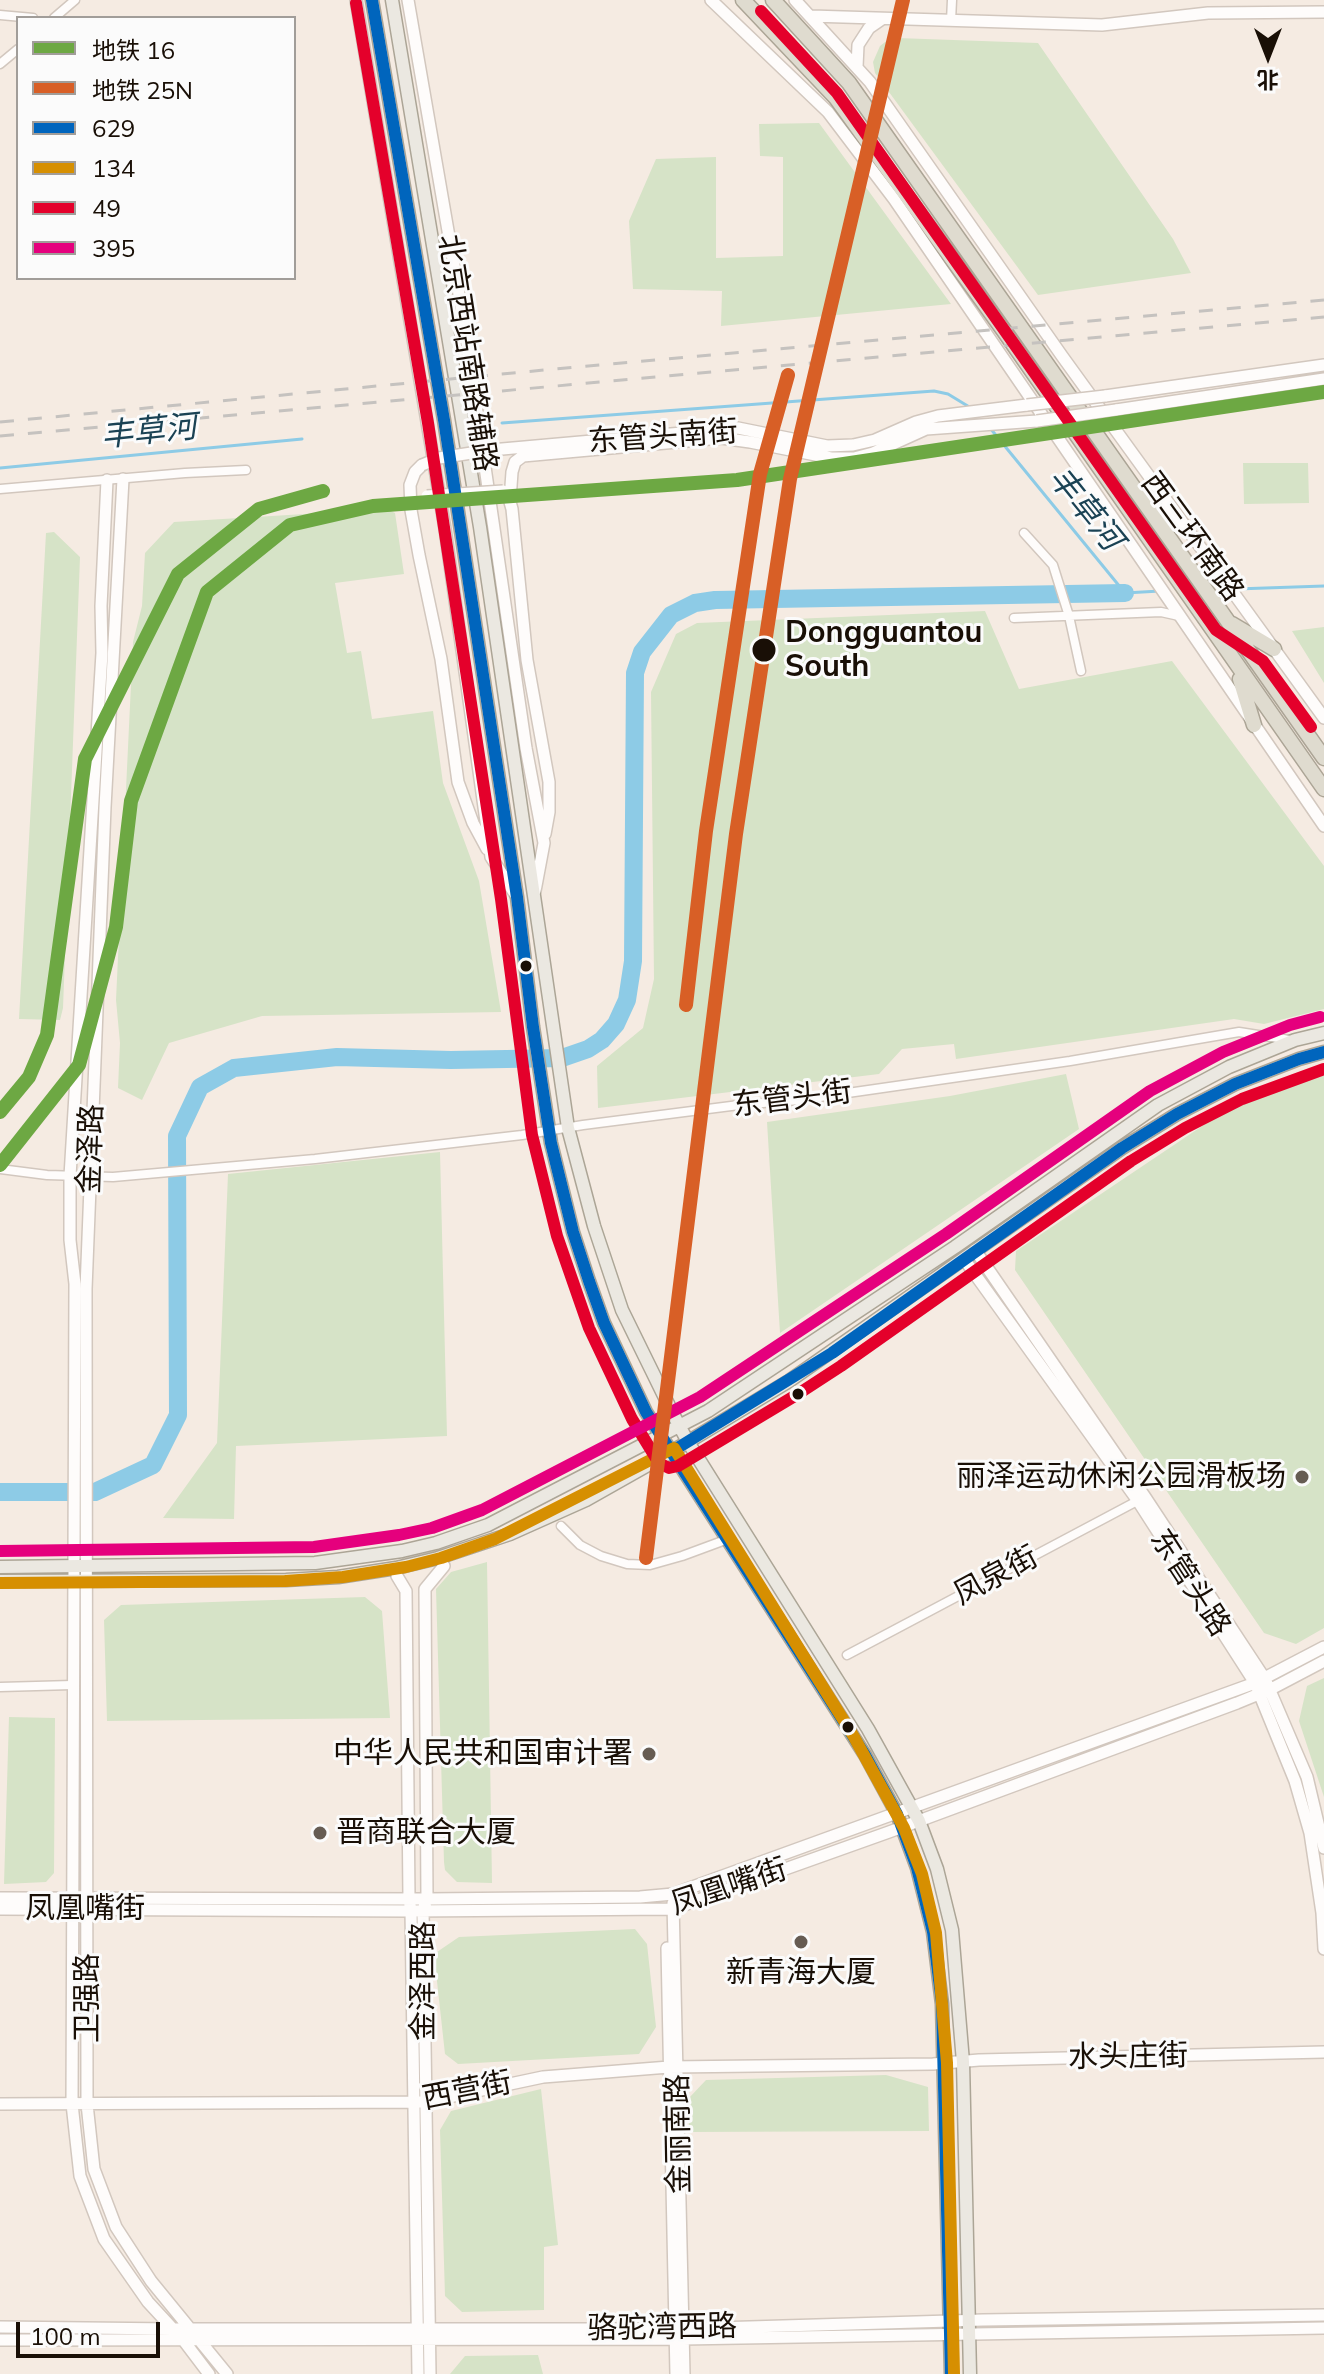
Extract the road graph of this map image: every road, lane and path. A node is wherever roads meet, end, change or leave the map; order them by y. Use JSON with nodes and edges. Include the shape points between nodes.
{"nodes":[{"id":1,"x":75,"y":0,"type":"edge"},
{"id":2,"x":356,"y":0,"type":"edge"},
{"id":3,"x":372,"y":0,"type":"edge"},
{"id":4,"x":392,"y":0,"type":"edge"},
{"id":5,"x":408,"y":0,"type":"edge"},
{"id":6,"x":711,"y":0,"type":"edge"},
{"id":7,"x":743,"y":0,"type":"edge"},
{"id":8,"x":773,"y":0,"type":"edge"},
{"id":9,"x":795,"y":0,"type":"edge"},
{"id":10,"x":952,"y":0,"type":"edge"},
{"id":11,"x":1324,"y":12,"type":"edge"},
{"id":12,"x":56,"y":16,"type":"edge"},
{"id":13,"x":811,"y":16,"type":"junction"},
{"id":14,"x":883,"y":19,"type":"junction"},
{"id":15,"x":951,"y":21,"type":"junction"},
{"id":16,"x":16,"y":51,"type":"edge"},
{"id":17,"x":0,"y":64,"type":"edge"},
{"id":18,"x":857,"y":67,"type":"junction"},
{"id":19,"x":1324,"y":365,"type":"edge"},
{"id":20,"x":1324,"y":379,"type":"edge"},
{"id":21,"x":246,"y":470,"type":"dead end"},
{"id":22,"x":123,"y":479,"type":"junction"},
{"id":23,"x":107,"y":480,"type":"junction"},
{"id":24,"x":0,"y":489,"type":"edge"},
{"id":25,"x":506,"y":495,"type":"junction"},
{"id":26,"x":411,"y":505,"type":"junction"},
{"id":27,"x":1024,"y":533,"type":"dead end"},
{"id":28,"x":1069,"y":616,"type":"junction"},
{"id":29,"x":1180,"y":616,"type":"junction"},
{"id":30,"x":1014,"y":618,"type":"dead end"},
{"id":31,"x":1229,"y":621,"type":"junction"},
{"id":32,"x":1274,"y":649,"type":"junction"},
{"id":33,"x":1236,"y":664,"type":"junction"},
{"id":34,"x":1081,"y":671,"type":"dead end"},
{"id":35,"x":1324,"y":718,"type":"edge"},
{"id":36,"x":1254,"y":725,"type":"junction"},
{"id":37,"x":1324,"y":758,"type":"edge"},
{"id":38,"x":1324,"y":789,"type":"edge"},
{"id":39,"x":1324,"y":826,"type":"edge"},
{"id":40,"x":544,"y":843,"type":"junction"},
{"id":41,"x":491,"y":857,"type":"junction"},
{"id":42,"x":534,"y":896,"type":"junction"},
{"id":43,"x":517,"y":897,"type":"junction"},
{"id":44,"x":1324,"y":1033,"type":"edge"},
{"id":45,"x":1295,"y":1040,"type":"junction"},
{"id":46,"x":1324,"y":1052,"type":"edge"},
{"id":47,"x":568,"y":1128,"type":"junction"},
{"id":48,"x":548,"y":1131,"type":"junction"},
{"id":49,"x":0,"y":1169,"type":"edge"},
{"id":50,"x":70,"y":1176,"type":"junction"},
{"id":51,"x":90,"y":1177,"type":"junction"},
{"id":52,"x":969,"y":1255,"type":"junction"},
{"id":53,"x":680,"y":1427,"type":"junction"},
{"id":54,"x":660,"y":1437,"type":"junction"},
{"id":55,"x":688,"y":1442,"type":"junction"},
{"id":56,"x":671,"y":1452,"type":"junction"},
{"id":57,"x":79,"y":1459,"type":"junction"},
{"id":58,"x":1141,"y":1499,"type":"junction"},
{"id":59,"x":561,"y":1526,"type":"dead end"},
{"id":60,"x":728,"y":1539,"type":"junction"},
{"id":61,"x":81,"y":1566,"type":"junction"},
{"id":62,"x":444,"y":1566,"type":"dead end"},
{"id":63,"x":0,"y":1567,"type":"edge"},
{"id":64,"x":397,"y":1576,"type":"dead end"},
{"id":65,"x":81,"y":1580,"type":"junction"},
{"id":66,"x":0,"y":1581,"type":"edge"},
{"id":67,"x":1324,"y":1647,"type":"edge"},
{"id":68,"x":847,"y":1655,"type":"dead end"},
{"id":69,"x":1324,"y":1661,"type":"edge"},
{"id":70,"x":72,"y":1685,"type":"junction"},
{"id":71,"x":1263,"y":1686,"type":"junction"},
{"id":72,"x":0,"y":1687,"type":"edge"},
{"id":73,"x":911,"y":1808,"type":"junction"},
{"id":74,"x":897,"y":1814,"type":"junction"},
{"id":75,"x":919,"y":1821,"type":"junction"},
{"id":76,"x":902,"y":1828,"type":"junction"},
{"id":77,"x":1324,"y":1848,"type":"edge"},
{"id":78,"x":669,"y":1895,"type":"junction"},
{"id":79,"x":0,"y":1898,"type":"edge"},
{"id":80,"x":73,"y":1903,"type":"junction"},
{"id":81,"x":88,"y":1903,"type":"junction"},
{"id":82,"x":417,"y":1905,"type":"junction"},
{"id":83,"x":0,"y":1909,"type":"edge"},
{"id":84,"x":670,"y":1910,"type":"junction"},
{"id":85,"x":1324,"y":1949,"type":"edge"},
{"id":86,"x":1324,"y":2052,"type":"edge"},
{"id":87,"x":963,"y":2062,"type":"junction"},
{"id":88,"x":939,"y":2063,"type":"junction"},
{"id":89,"x":673,"y":2067,"type":"junction"},
{"id":90,"x":419,"y":2102,"type":"junction"},
{"id":91,"x":0,"y":2104,"type":"edge"},
{"id":92,"x":72,"y":2104,"type":"junction"},
{"id":93,"x":87,"y":2104,"type":"junction"},
{"id":94,"x":1324,"y":2315,"type":"edge"},
{"id":95,"x":0,"y":2327,"type":"edge"},
{"id":96,"x":951,"y":2328,"type":"junction"},
{"id":97,"x":969,"y":2328,"type":"junction"},
{"id":98,"x":1324,"y":2328,"type":"edge"},
{"id":99,"x":172,"y":2329,"type":"junction"},
{"id":100,"x":192,"y":2329,"type":"junction"},
{"id":101,"x":423,"y":2334,"type":"junction"},
{"id":102,"x":679,"y":2334,"type":"junction"},
{"id":103,"x":0,"y":2340,"type":"edge"},
{"id":104,"x":184,"y":2341,"type":"junction"},
{"id":105,"x":201,"y":2341,"type":"junction"},
{"id":106,"x":209,"y":2374,"type":"edge"},
{"id":107,"x":227,"y":2374,"type":"edge"},
{"id":108,"x":418,"y":2374,"type":"edge"},
{"id":109,"x":430,"y":2374,"type":"edge"},
{"id":110,"x":676,"y":2374,"type":"edge"},
{"id":111,"x":684,"y":2374,"type":"edge"},
{"id":112,"x":951,"y":2374,"type":"edge"},
{"id":113,"x":970,"y":2374,"type":"edge"}],
"edges":[{"from":1,"to":12,"type":"street"},
{"from":2,"to":41,"type":"street","name":"北京西站南路辅路","via":[[445,529]]},
{"from":3,"to":43,"type":"main road","via":[[444,420]]},
{"from":4,"to":42,"type":"main road","via":[[463,418]]},
{"from":5,"to":40,"type":"street","name":"北京西站南路辅路"},
{"from":6,"to":29,"type":"street","name":"西三环南路","via":[[828,112],[894,199]]},
{"from":7,"to":33,"type":"highway","via":[[836,98]]},
{"from":8,"to":31,"type":"highway","via":[[849,83]]},
{"from":9,"to":13,"type":"street","name":"西三环南路"},
{"from":10,"to":15,"type":"street"},
{"from":11,"to":15,"type":"street","via":[[1208,13],[1102,25]]},
{"from":13,"to":14,"type":"street"},
{"from":13,"to":18,"type":"street","name":"西三环南路"},
{"from":14,"to":15,"type":"street"},
{"from":14,"to":18,"type":"street","via":[[858,45]]},
{"from":16,"to":17,"type":"street"},
{"from":18,"to":32,"type":"street","name":"西三环南路"},
{"from":19,"to":26,"type":"street","name":"东管头南街","bridge":true,"via":[[938,416],[853,445],[827,446],[738,428],[491,450],[422,465],[410,485]]},
{"from":20,"to":25,"type":"street","name":"东管头南街","bridge":true,"via":[[1037,421],[926,429],[854,458],[721,438],[523,456],[515,462]]},
{"from":21,"to":22,"type":"street"},
{"from":22,"to":23,"type":"street"},
{"from":22,"to":51,"type":"street","name":"金泽路"},
{"from":23,"to":24,"type":"street"},
{"from":23,"to":50,"type":"street","name":"金泽路","via":[[101,669]]},
{"from":25,"to":26,"type":"street","bridge":true,"via":[[427,496]]},
{"from":25,"to":40,"type":"street","via":[[549,782]]},
{"from":26,"to":41,"type":"street","via":[[458,782]]},
{"from":27,"to":28,"type":"street","via":[[1053,565]]},
{"from":28,"to":29,"type":"street"},
{"from":28,"to":30,"type":"street"},
{"from":28,"to":34,"type":"street"},
{"from":29,"to":36,"type":"street","name":"西三环南路"},
{"from":31,"to":32,"type":"highway"},
{"from":31,"to":37,"type":"highway"},
{"from":32,"to":35,"type":"street","name":"西三环南路"},
{"from":33,"to":36,"type":"highway"},
{"from":33,"to":38,"type":"highway"},
{"from":36,"to":39,"type":"street","name":"西三环南路"},
{"from":40,"to":42,"type":"street","name":"北京西站南路辅路"},
{"from":41,"to":43,"type":"street","name":"北京西站南路辅路"},
{"from":42,"to":47,"type":"main road"},
{"from":43,"to":48,"type":"main road"},
{"from":44,"to":45,"type":"main road"},
{"from":45,"to":47,"type":"street","name":"东管头街","via":[[1239,1032],[829,1096]]},
{"from":45,"to":53,"type":"main road","via":[[1158,1105]]},
{"from":46,"to":52,"type":"main road","via":[[1235,1084],[1177,1114]]},
{"from":47,"to":48,"type":"street","name":"东管头街"},
{"from":47,"to":53,"type":"main road","via":[[622,1310]]},
{"from":48,"to":51,"type":"street","name":"东管头街","via":[[331,1158]]},
{"from":48,"to":54,"type":"main road","via":[[573,1232],[604,1323]]},
{"from":49,"to":50,"type":"street","name":"东管头街"},
{"from":50,"to":51,"type":"street","name":"东管头街"},
{"from":50,"to":57,"type":"street","name":"金泽路"},
{"from":51,"to":57,"type":"street","name":"金泽路"},
{"from":52,"to":55,"type":"main road","via":[[800,1374]]},
{"from":52,"to":58,"type":"street","name":"东管头路"},
{"from":53,"to":54,"type":"main road"},
{"from":53,"to":55,"type":"main road"},
{"from":54,"to":56,"type":"main road"},
{"from":54,"to":61,"type":"main road","via":[[488,1525],[413,1548],[315,1563]]},
{"from":55,"to":56,"type":"main road"},
{"from":55,"to":73,"type":"main road","via":[[868,1729]]},
{"from":56,"to":60,"type":"main road"},
{"from":56,"to":65,"type":"main road","via":[[586,1500],[510,1534],[396,1568],[286,1580]]},
{"from":57,"to":61,"type":"street","name":"金泽路"},
{"from":58,"to":68,"type":"street","name":"凤泉街"},
{"from":58,"to":71,"type":"street","name":"东管头路"},
{"from":59,"to":60,"type":"street","via":[[580,1545],[627,1564],[650,1565]]},
{"from":60,"to":74,"type":"main road","via":[[852,1732]]},
{"from":61,"to":63,"type":"main road"},
{"from":61,"to":65,"type":"street","name":"金泽路"},
{"from":62,"to":82,"type":"street","name":"金泽西路","via":[[425,1589]]},
{"from":64,"to":82,"type":"street","name":"金泽西路","via":[[406,1591]]},
{"from":65,"to":66,"type":"main road"},
{"from":65,"to":70,"type":"street","name":"卫强路"},
{"from":65,"to":81,"type":"street","name":"卫强路"},
{"from":67,"to":71,"type":"street","name":"凤凰嘴街"},
{"from":69,"to":71,"type":"street","name":"凤凰嘴街"},
{"from":70,"to":72,"type":"street"},
{"from":70,"to":80,"type":"street","name":"卫强路"},
{"from":71,"to":73,"type":"street","name":"凤凰嘴街"},
{"from":71,"to":75,"type":"street","name":"凤凰嘴街"},
{"from":71,"to":77,"type":"street","name":"东管头路","via":[[1307,1777]]},
{"from":71,"to":85,"type":"street","name":"东管头路","via":[[1310,1833]]},
{"from":73,"to":74,"type":"street","name":"凤凰嘴街"},
{"from":73,"to":75,"type":"main road"},
{"from":74,"to":76,"type":"main road"},
{"from":74,"to":78,"type":"street","name":"凤凰嘴街"},
{"from":75,"to":76,"type":"street","name":"凤凰嘴街"},
{"from":75,"to":87,"type":"main road","via":[[952,1930]]},
{"from":76,"to":84,"type":"street","name":"凤凰嘴街"},
{"from":76,"to":88,"type":"main road","via":[[933,1932],[940,1990]]},
{"from":78,"to":82,"type":"street","name":"凤凰嘴街"},
{"from":78,"to":84,"type":"street","name":"金丽南路"},
{"from":79,"to":80,"type":"street","name":"凤凰嘴街"},
{"from":80,"to":81,"type":"street","name":"凤凰嘴街"},
{"from":80,"to":83,"type":"street","name":"凤凰嘴街"},
{"from":80,"to":92,"type":"street","name":"卫强路"},
{"from":81,"to":82,"type":"street","name":"凤凰嘴街"},
{"from":81,"to":93,"type":"street","name":"卫强路"},
{"from":82,"to":84,"type":"street","name":"凤凰嘴街"},
{"from":82,"to":90,"type":"street","name":"金泽西路"},
{"from":84,"to":89,"type":"street","name":"金丽南路"},
{"from":86,"to":87,"type":"street","name":"水头庄街"},
{"from":87,"to":88,"type":"street","name":"水头庄街"},
{"from":87,"to":97,"type":"main road"},
{"from":88,"to":89,"type":"street","name":"西营街"},
{"from":88,"to":96,"type":"main road"},
{"from":89,"to":90,"type":"street","name":"西营街","via":[[543,2077]]},
{"from":89,"to":102,"type":"street","name":"金丽南路"},
{"from":90,"to":93,"type":"street","name":"西营街"},
{"from":90,"to":101,"type":"street","name":"金泽西路"},
{"from":91,"to":92,"type":"street","name":"西营街"},
{"from":92,"to":93,"type":"street","name":"西营街"},
{"from":92,"to":99,"type":"street","name":"卫强路","via":[[80,2176],[94,2217],[115,2256]]},
{"from":93,"to":100,"type":"street","name":"卫强路","via":[[94,2169],[116,2227],[151,2281]]},
{"from":94,"to":97,"type":"street","name":"骆驼湾西路"},
{"from":95,"to":99,"type":"street","name":"骆驼湾西路"},
{"from":96,"to":97,"type":"street","name":"骆驼湾西路"},
{"from":96,"to":102,"type":"street","name":"骆驼湾西路"},
{"from":96,"to":112,"type":"main road"},
{"from":97,"to":98,"type":"street","name":"骆驼湾西路"},
{"from":97,"to":113,"type":"main road"},
{"from":99,"to":100,"type":"street","name":"骆驼湾西路"},
{"from":99,"to":104,"type":"street","name":"卫强路"},
{"from":100,"to":101,"type":"street","name":"骆驼湾西路"},
{"from":100,"to":105,"type":"street","name":"卫强路"},
{"from":101,"to":102,"type":"street","name":"骆驼湾西路"},
{"from":101,"to":105,"type":"street","name":"骆驼湾西路"},
{"from":101,"to":108,"type":"street","name":"金泽西路"},
{"from":101,"to":109,"type":"street","name":"金泽西路"},
{"from":102,"to":110,"type":"street","name":"金丽南路"},
{"from":102,"to":111,"type":"street","name":"金丽南路"},
{"from":103,"to":104,"type":"street","name":"骆驼湾西路"},
{"from":104,"to":105,"type":"street","name":"骆驼湾西路"},
{"from":104,"to":106,"type":"street","name":"卫强路"},
{"from":105,"to":107,"type":"street","name":"卫强路"}]}
